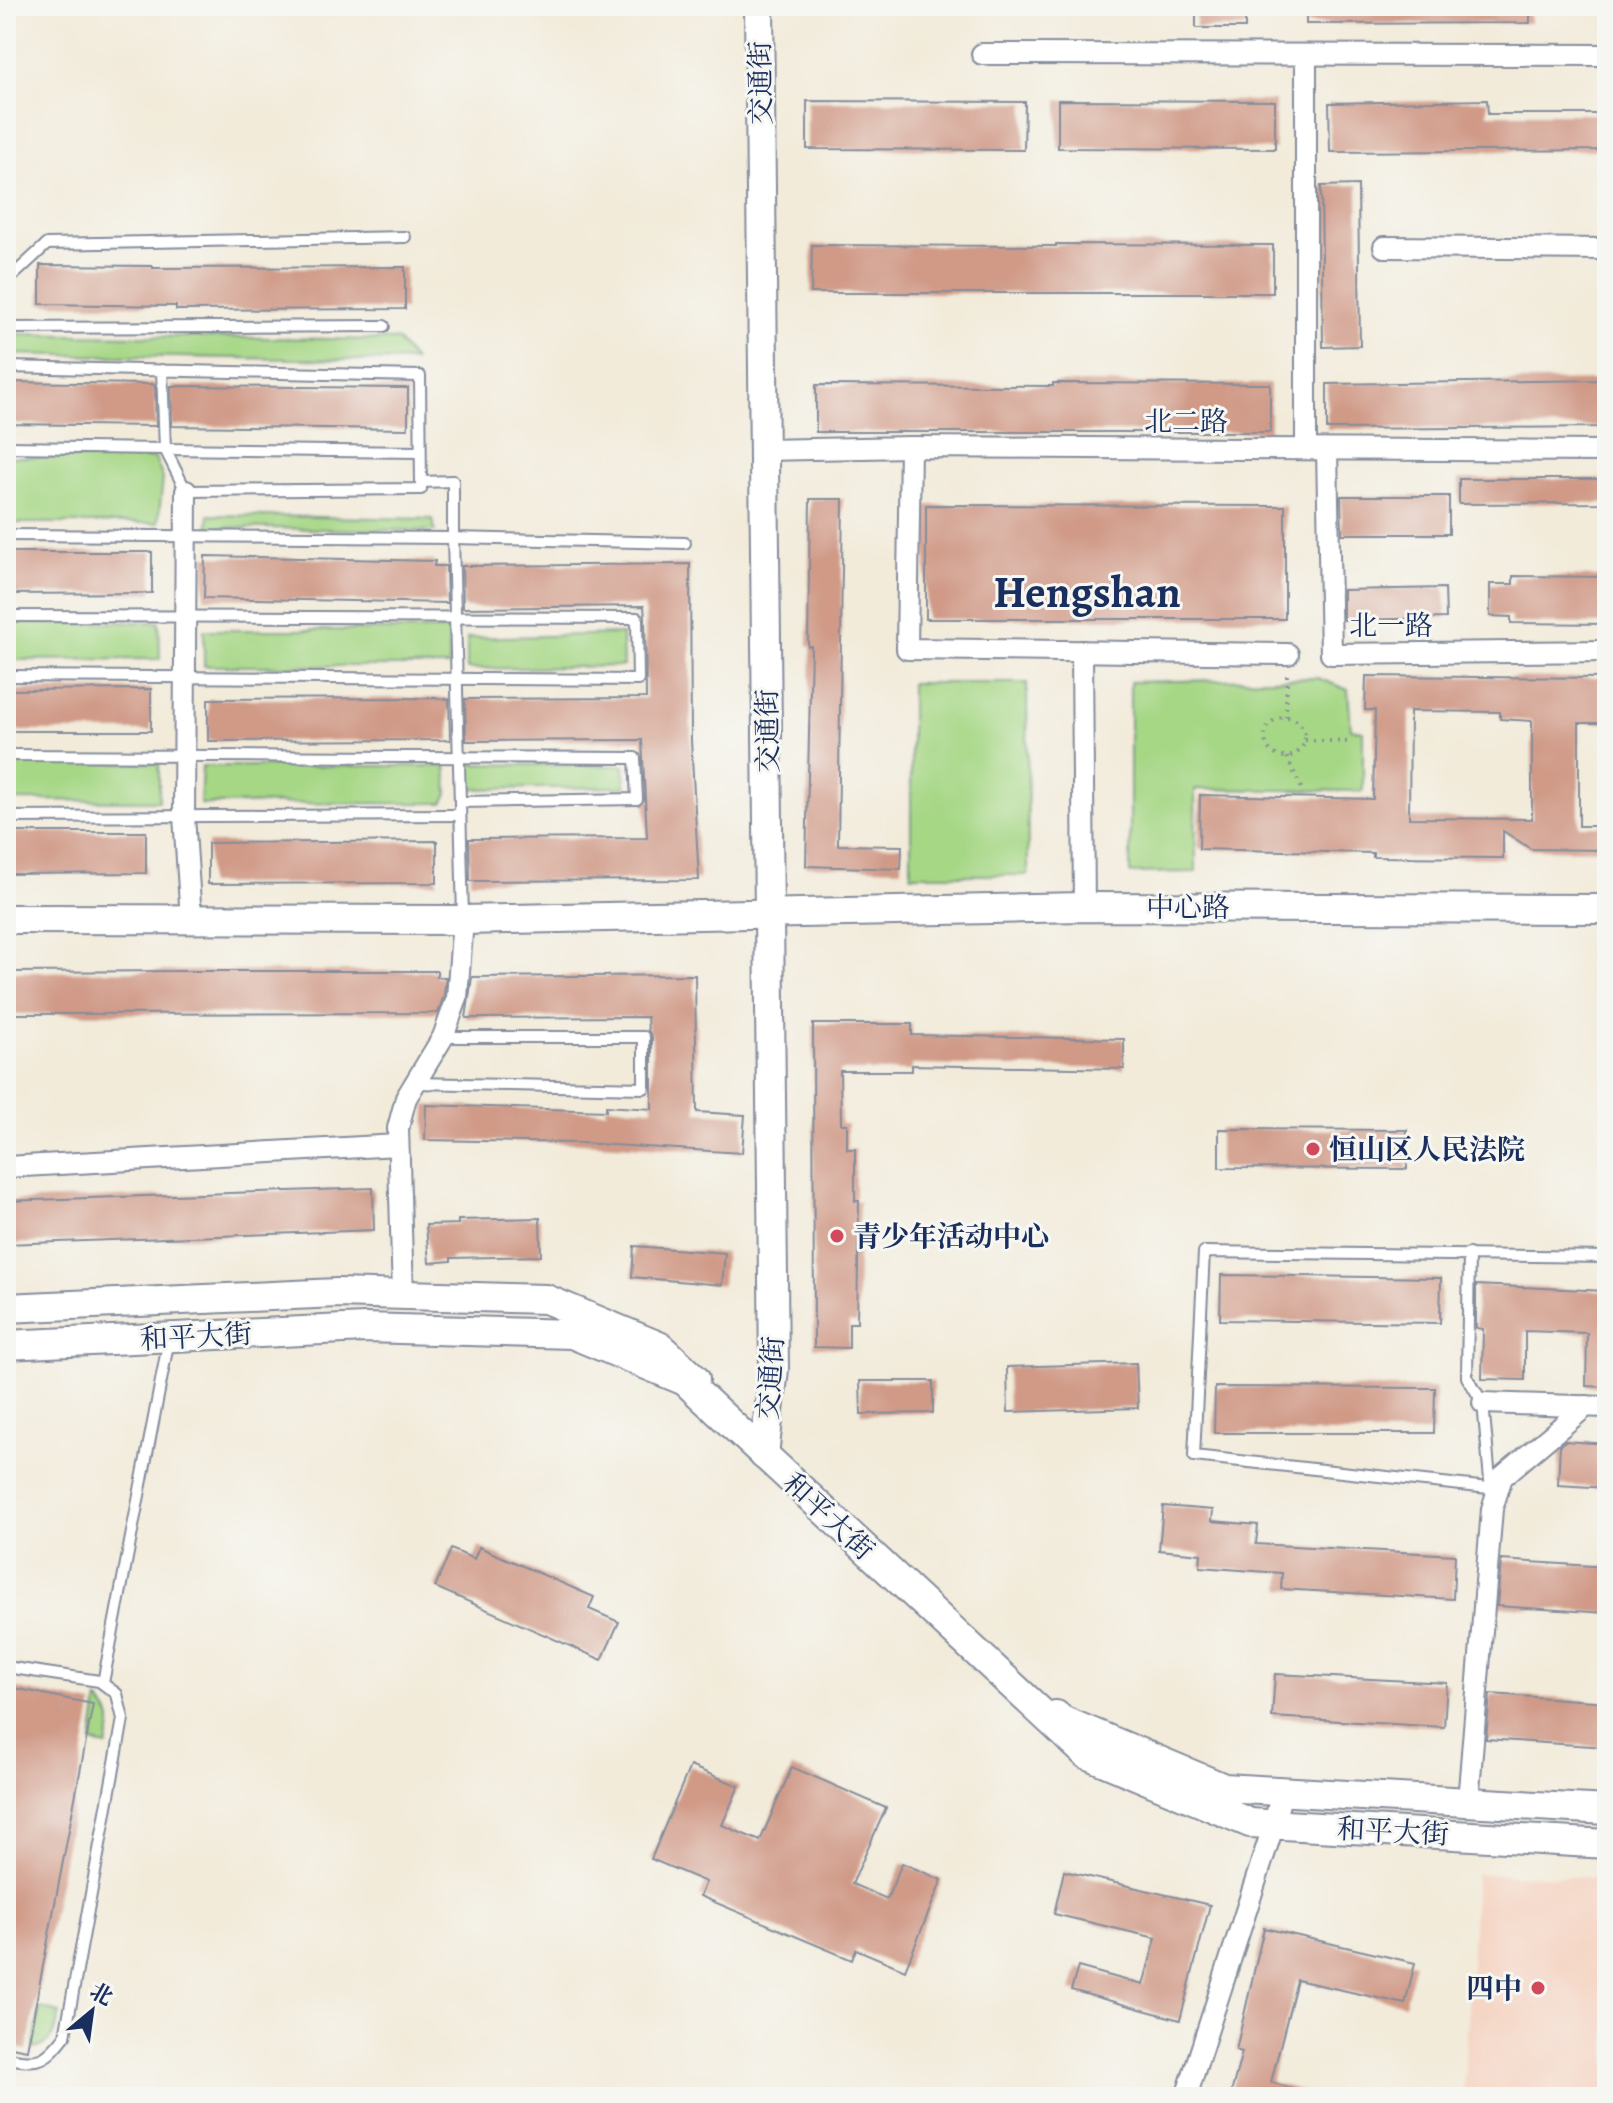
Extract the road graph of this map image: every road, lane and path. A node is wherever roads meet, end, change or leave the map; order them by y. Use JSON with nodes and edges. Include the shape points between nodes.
{"nodes":[{"id":1,"x":759,"y":6,"type":"edge"},
{"id":2,"x":982,"y":54,"type":"dead end"},
{"id":3,"x":1306,"y":55,"type":"junction"},
{"id":4,"x":1607,"y":55,"type":"edge"},
{"id":5,"x":405,"y":237,"type":"dead end"},
{"id":6,"x":1384,"y":247,"type":"dead end"},
{"id":7,"x":1607,"y":249,"type":"edge"},
{"id":8,"x":6,"y":282,"type":"edge"},
{"id":9,"x":384,"y":326,"type":"dead end"},
{"id":10,"x":6,"y":328,"type":"edge"},
{"id":11,"x":6,"y":367,"type":"edge"},
{"id":12,"x":162,"y":370,"type":"junction"},
{"id":13,"x":6,"y":447,"type":"edge"},
{"id":14,"x":910,"y":447,"type":"junction"},
{"id":15,"x":165,"y":449,"type":"junction"},
{"id":16,"x":1306,"y":449,"type":"junction"},
{"id":17,"x":764,"y":450,"type":"junction"},
{"id":18,"x":1327,"y":450,"type":"junction"},
{"id":19,"x":1607,"y":451,"type":"edge"},
{"id":20,"x":420,"y":452,"type":"junction"},
{"id":21,"x":421,"y":482,"type":"junction"},
{"id":22,"x":186,"y":491,"type":"junction"},
{"id":23,"x":6,"y":535,"type":"edge"},
{"id":24,"x":186,"y":536,"type":"junction"},
{"id":25,"x":453,"y":538,"type":"junction"},
{"id":26,"x":685,"y":543,"type":"dead end"},
{"id":27,"x":6,"y":616,"type":"edge"},
{"id":28,"x":185,"y":617,"type":"junction"},
{"id":29,"x":455,"y":618,"type":"junction"},
{"id":30,"x":1082,"y":651,"type":"junction"},
{"id":31,"x":1607,"y":651,"type":"edge"},
{"id":32,"x":1288,"y":654,"type":"dead end"},
{"id":33,"x":6,"y":676,"type":"edge"},
{"id":34,"x":185,"y":677,"type":"junction"},
{"id":35,"x":457,"y":679,"type":"junction"},
{"id":36,"x":1305,"y":740,"type":"junction"},
{"id":37,"x":1352,"y":742,"type":"dead end"},
{"id":38,"x":6,"y":755,"type":"edge"},
{"id":39,"x":184,"y":756,"type":"junction"},
{"id":40,"x":1287,"y":757,"type":"junction"},
{"id":41,"x":459,"y":758,"type":"junction"},
{"id":42,"x":1302,"y":790,"type":"dead end"},
{"id":43,"x":460,"y":802,"type":"junction"},
{"id":44,"x":460,"y":815,"type":"junction"},
{"id":45,"x":184,"y":816,"type":"junction"},
{"id":46,"x":6,"y":817,"type":"edge"},
{"id":47,"x":1084,"y":907,"type":"junction"},
{"id":48,"x":1607,"y":909,"type":"edge"},
{"id":49,"x":769,"y":912,"type":"junction"},
{"id":50,"x":6,"y":919,"type":"edge"},
{"id":51,"x":191,"y":919,"type":"junction"},
{"id":52,"x":463,"y":920,"type":"junction"},
{"id":53,"x":443,"y":1037,"type":"junction"},
{"id":54,"x":415,"y":1083,"type":"junction"},
{"id":55,"x":398,"y":1145,"type":"junction"},
{"id":56,"x":6,"y":1167,"type":"edge"},
{"id":57,"x":1469,"y":1254,"type":"junction"},
{"id":58,"x":1607,"y":1257,"type":"edge"},
{"id":59,"x":403,"y":1295,"type":"junction"},
{"id":60,"x":6,"y":1308,"type":"edge"},
{"id":61,"x":169,"y":1337,"type":"junction"},
{"id":62,"x":6,"y":1345,"type":"edge"},
{"id":63,"x":1483,"y":1403,"type":"junction"},
{"id":64,"x":1586,"y":1406,"type":"junction"},
{"id":65,"x":1607,"y":1407,"type":"edge"},
{"id":66,"x":764,"y":1449,"type":"junction"},
{"id":67,"x":1494,"y":1496,"type":"junction"},
{"id":68,"x":6,"y":1667,"type":"edge"},
{"id":69,"x":103,"y":1683,"type":"junction"},
{"id":70,"x":1282,"y":1791,"type":"junction"},
{"id":71,"x":1468,"y":1802,"type":"junction"},
{"id":72,"x":1607,"y":1810,"type":"edge"},
{"id":73,"x":1274,"y":1824,"type":"junction"},
{"id":74,"x":1607,"y":1844,"type":"edge"},
{"id":75,"x":6,"y":2058,"type":"edge"},
{"id":76,"x":1186,"y":2097,"type":"edge"}],
"edges":[{"from":1,"to":17,"type":"main road","name":"交通街"},
{"from":2,"to":3,"type":"street"},
{"from":3,"to":4,"type":"street"},
{"from":3,"to":16,"type":"street"},
{"from":5,"to":8,"type":"lane","via":[[47,244]]},
{"from":6,"to":7,"type":"street"},
{"from":9,"to":10,"type":"lane"},
{"from":11,"to":12,"type":"lane"},
{"from":12,"to":15,"type":"lane"},
{"from":12,"to":20,"type":"lane","via":[[420,376]]},
{"from":13,"to":15,"type":"lane"},
{"from":14,"to":16,"type":"street","name":"北二路"},
{"from":14,"to":17,"type":"street","name":"北二路"},
{"from":14,"to":30,"type":"street","via":[[907,649]]},
{"from":15,"to":20,"type":"lane"},
{"from":15,"to":22,"type":"lane"},
{"from":16,"to":18,"type":"street","name":"北二路"},
{"from":17,"to":49,"type":"main road","name":"交通街"},
{"from":18,"to":19,"type":"street","name":"北二路"},
{"from":18,"to":31,"type":"street","name":"北一路","via":[[1331,654]]},
{"from":20,"to":21,"type":"lane"},
{"from":21,"to":22,"type":"lane","via":[[421,489]]},
{"from":21,"to":25,"type":"lane","via":[[453,481]]},
{"from":22,"to":24,"type":"street"},
{"from":23,"to":24,"type":"lane"},
{"from":24,"to":25,"type":"lane"},
{"from":24,"to":28,"type":"street"},
{"from":25,"to":26,"type":"lane"},
{"from":25,"to":29,"type":"lane"},
{"from":27,"to":28,"type":"lane"},
{"from":28,"to":29,"type":"lane"},
{"from":28,"to":34,"type":"street"},
{"from":29,"to":35,"type":"lane"},
{"from":29,"to":35,"type":"lane","via":[[637,618],[638,680]]},
{"from":30,"to":32,"type":"street"},
{"from":30,"to":47,"type":"street"},
{"from":33,"to":34,"type":"lane"},
{"from":34,"to":35,"type":"lane"},
{"from":34,"to":39,"type":"street"},
{"from":35,"to":41,"type":"lane"},
{"from":36,"to":37,"type":"path"},
{"from":36,"to":40,"type":"path","via":[[1299,752]]},
{"from":36,"to":40,"type":"path","via":[[1298,722],[1286,717],[1273,721],[1266,745]]},
{"from":38,"to":39,"type":"lane"},
{"from":39,"to":41,"type":"lane"},
{"from":39,"to":45,"type":"street"},
{"from":40,"to":42,"type":"path"},
{"from":41,"to":43,"type":"lane"},
{"from":41,"to":43,"type":"lane","via":[[635,758],[637,799]]},
{"from":43,"to":44,"type":"lane"},
{"from":44,"to":45,"type":"lane"},
{"from":44,"to":52,"type":"lane"},
{"from":45,"to":46,"type":"lane"},
{"from":45,"to":51,"type":"street"},
{"from":47,"to":48,"type":"main road","name":"中心路"},
{"from":47,"to":49,"type":"main road","name":"中心路"},
{"from":49,"to":52,"type":"main road","name":"中心路"},
{"from":49,"to":66,"type":"main road","name":"交通街","via":[[774,1369]]},
{"from":50,"to":51,"type":"main road","name":"中心路"},
{"from":51,"to":52,"type":"main road","name":"中心路"},
{"from":52,"to":53,"type":"street","via":[[457,998]]},
{"from":53,"to":54,"type":"street"},
{"from":53,"to":54,"type":"lane","via":[[644,1037],[644,1088]]},
{"from":54,"to":55,"type":"street","via":[[406,1098]]},
{"from":55,"to":56,"type":"street"},
{"from":55,"to":59,"type":"street"},
{"from":57,"to":58,"type":"lane"},
{"from":57,"to":63,"type":"lane","via":[[1467,1377]]},
{"from":57,"to":67,"type":"lane","via":[[1204,1252],[1194,1456]]},
{"from":59,"to":60,"type":"main road","name":"和平大街","via":[[337,1293]]},
{"from":59,"to":66,"type":"main road","name":"和平大街","via":[[546,1299],[661,1347]]},
{"from":61,"to":62,"type":"main road","name":"和平大街"},
{"from":61,"to":66,"type":"main road","name":"和平大街","via":[[365,1328],[572,1334],[685,1381]]},
{"from":61,"to":69,"type":"lane"},
{"from":63,"to":64,"type":"street"},
{"from":63,"to":67,"type":"lane"},
{"from":64,"to":65,"type":"street"},
{"from":64,"to":67,"type":"street","via":[[1502,1477]]},
{"from":66,"to":70,"type":"main road","name":"和平大街","via":[[1062,1720],[1224,1788]]},
{"from":66,"to":73,"type":"main road","name":"和平大街","via":[[1086,1754],[1250,1823]]},
{"from":67,"to":71,"type":"street"},
{"from":68,"to":69,"type":"lane"},
{"from":69,"to":75,"type":"lane","via":[[117,1694],[123,1719],[65,2036],[52,2053],[33,2062]]},
{"from":70,"to":71,"type":"main road","name":"和平大街"},
{"from":70,"to":73,"type":"street"},
{"from":71,"to":72,"type":"main road","name":"和平大街"},
{"from":73,"to":74,"type":"main road","name":"和平大街"},
{"from":73,"to":76,"type":"street"}]}
